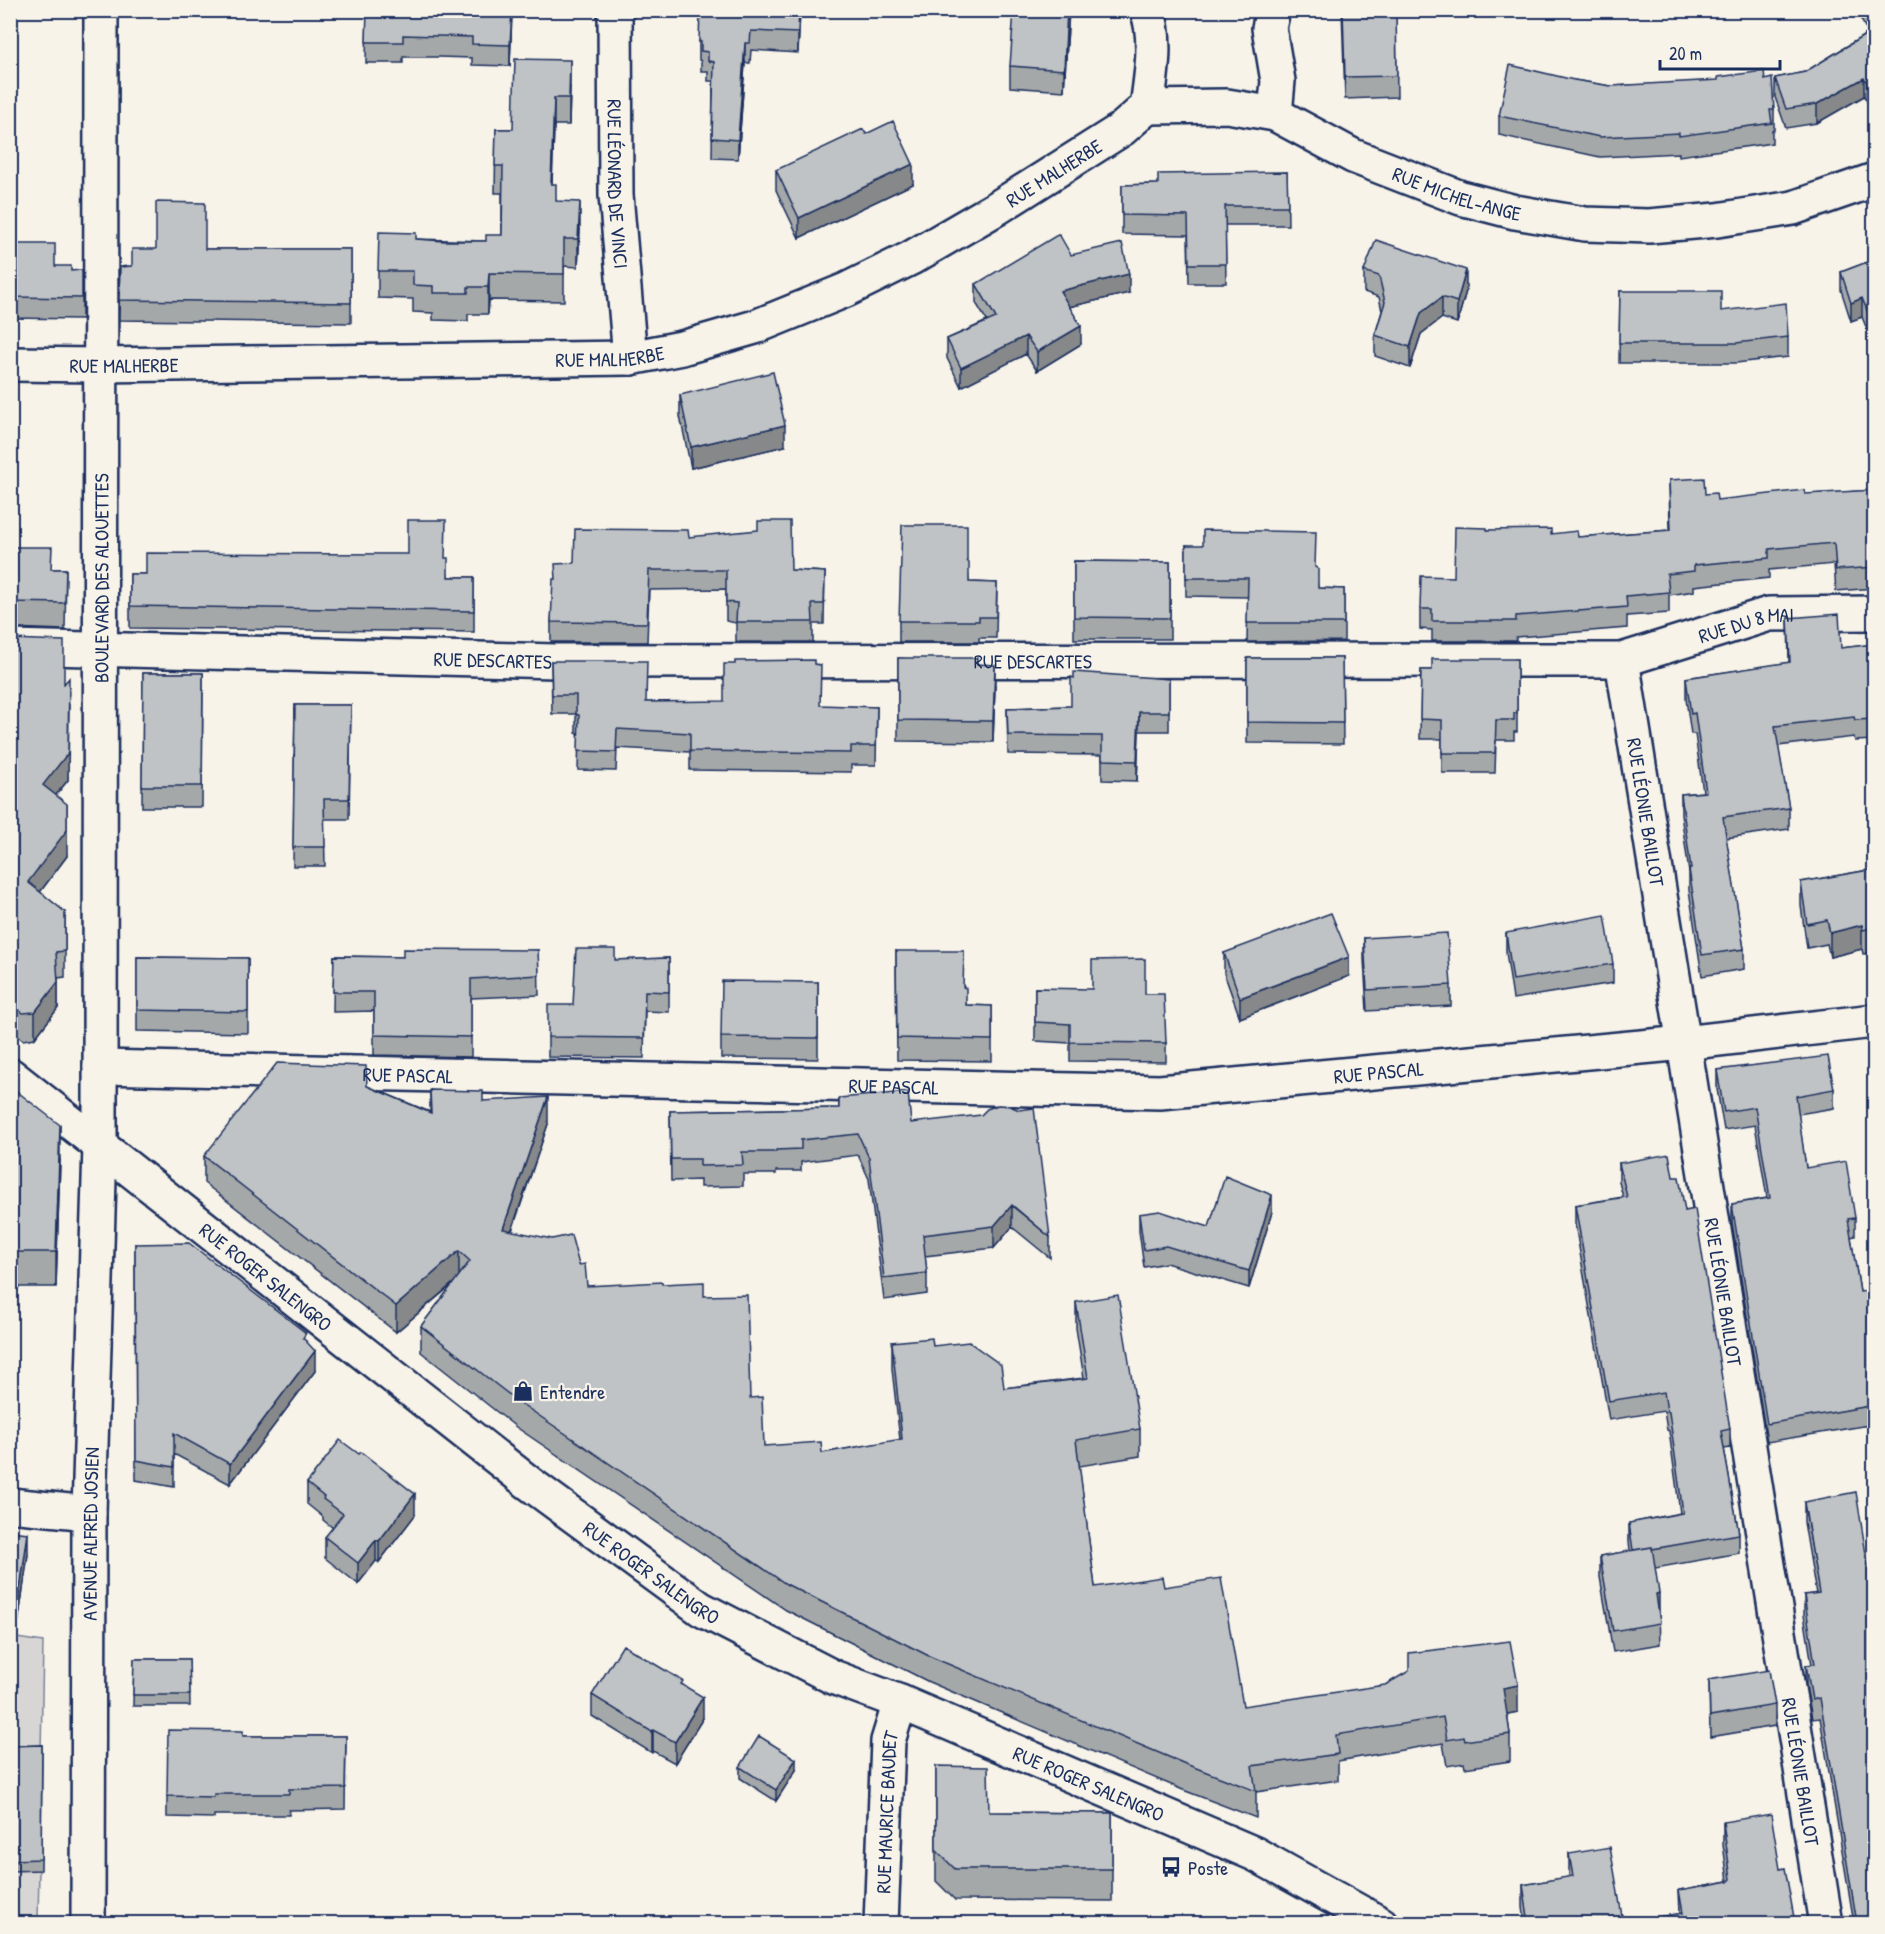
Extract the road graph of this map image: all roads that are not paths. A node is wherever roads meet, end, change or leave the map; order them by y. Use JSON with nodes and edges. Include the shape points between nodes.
{"nodes":[{"id":1,"x":101,"y":10,"type":"edge"},
{"id":2,"x":615,"y":10,"type":"edge"},
{"id":3,"x":1147,"y":10,"type":"edge"},
{"id":4,"x":1273,"y":10,"type":"edge"},
{"id":5,"x":1147,"y":107,"type":"junction"},
{"id":6,"x":1275,"y":114,"type":"junction"},
{"id":7,"x":1875,"y":180,"type":"edge"},
{"id":8,"x":630,"y":358,"type":"junction"},
{"id":9,"x":10,"y":364,"type":"edge"},
{"id":10,"x":100,"y":365,"type":"junction"},
{"id":11,"x":1875,"y":613,"type":"edge"},
{"id":12,"x":10,"y":647,"type":"edge"},
{"id":13,"x":102,"y":651,"type":"junction"},
{"id":14,"x":1622,"y":660,"type":"junction"},
{"id":15,"x":1875,"y":1021,"type":"edge"},
{"id":16,"x":1684,"y":1043,"type":"junction"},
{"id":17,"x":100,"y":1067,"type":"junction"},
{"id":18,"x":10,"y":1076,"type":"edge"},
{"id":19,"x":100,"y":1146,"type":"junction"},
{"id":20,"x":10,"y":1505,"type":"edge"},
{"id":21,"x":89,"y":1513,"type":"junction"},
{"id":22,"x":900,"y":1702,"type":"junction"},
{"id":23,"x":88,"y":1923,"type":"edge"},
{"id":24,"x":881,"y":1923,"type":"edge"},
{"id":25,"x":1381,"y":1923,"type":"edge"},
{"id":26,"x":1826,"y":1923,"type":"edge"}],
"edges":[{"from":1,"to":10,"type":"street","name":"BOULEVARD DES ALOUETTES"},
{"from":2,"to":8,"type":"street","name":"RUE LÉONARD DE VINCI","via":[[616,195]]},
{"from":3,"to":5,"type":"street","via":[[1153,65]]},
{"from":4,"to":6,"type":"street","via":[[1269,28],[1278,81]]},
{"from":5,"to":6,"type":"street","name":"RUE MICHEL-ANGE","via":[[1227,105]]},
{"from":5,"to":8,"type":"street","name":"RUE MALHERBE","via":[[1122,129],[997,208],[846,290],[755,327]]},
{"from":6,"to":7,"type":"street","name":"RUE MICHEL-ANGE","via":[[1353,156],[1461,198],[1585,224],[1649,226],[1717,220],[1793,208]]},
{"from":8,"to":10,"type":"street","name":"RUE MALHERBE"},
{"from":9,"to":10,"type":"street","name":"RUE MALHERBE"},
{"from":10,"to":13,"type":"street","name":"BOULEVARD DES ALOUETTES"},
{"from":11,"to":14,"type":"street","name":"RUE DU 8 MAI","via":[[1769,614]]},
{"from":12,"to":13,"type":"street","name":"RUE DESCARTES"},
{"from":13,"to":14,"type":"street","name":"RUE DESCARTES","via":[[555,662]]},
{"from":13,"to":17,"type":"street","name":"BOULEVARD DES ALOUETTES"},
{"from":14,"to":16,"type":"street","name":"RUE LÉONIE BAILLOT"},
{"from":15,"to":16,"type":"street","name":"RUE PASCAL"},
{"from":16,"to":17,"type":"street","name":"RUE PASCAL","via":[[1160,1092]]},
{"from":16,"to":26,"type":"street","name":"RUE LÉONIE BAILLOT"},
{"from":17,"to":19,"type":"street","name":"BOULEVARD DES ALOUETTES"},
{"from":18,"to":19,"type":"street","name":"RUE ROGER SALENGRO"},
{"from":19,"to":21,"type":"street","name":"AVENUE ALFRED JOSIEN"},
{"from":19,"to":22,"type":"street","name":"RUE ROGER SALENGRO","via":[[529,1483],[701,1609],[833,1677]]},
{"from":20,"to":21,"type":"street"},
{"from":21,"to":23,"type":"street","name":"AVENUE ALFRED JOSIEN"},
{"from":22,"to":24,"type":"street","name":"RUE MAURICE BAUDET","via":[[888,1742]]},
{"from":22,"to":25,"type":"street","name":"RUE ROGER SALENGRO","via":[[1255,1854]]}]}
